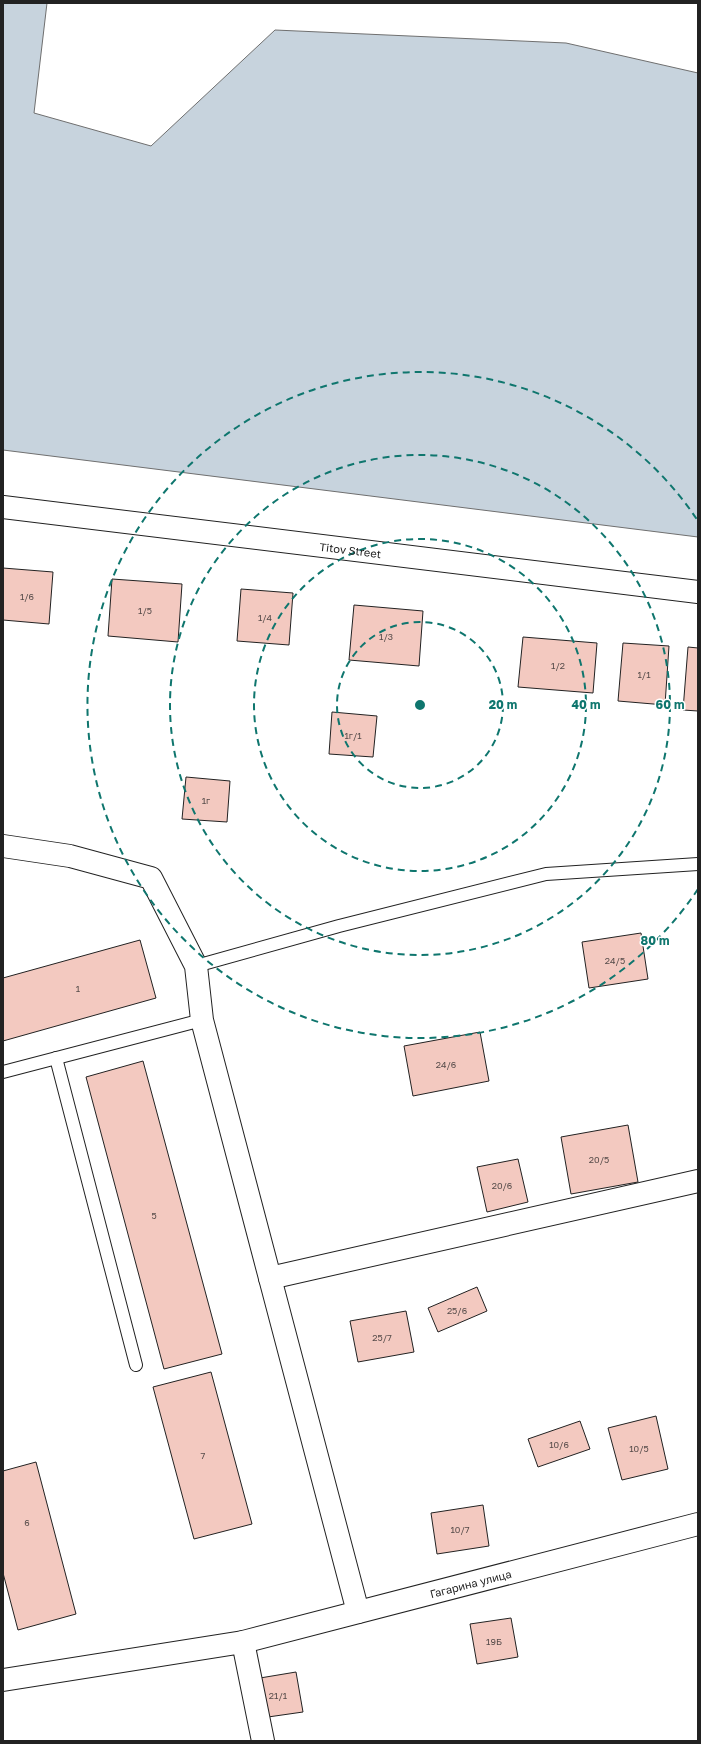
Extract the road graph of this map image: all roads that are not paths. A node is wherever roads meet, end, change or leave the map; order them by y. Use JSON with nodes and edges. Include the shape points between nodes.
{"nodes":[{"id":1,"x":3,"y":507,"type":"edge"},
{"id":2,"x":698,"y":592,"type":"edge"},
{"id":3,"x":3,"y":846,"type":"edge"},
{"id":4,"x":698,"y":864,"type":"edge"},
{"id":5,"x":196,"y":966,"type":"junction"},
{"id":6,"x":202,"y":1020,"type":"junction"},
{"id":7,"x":56,"y":1058,"type":"junction"},
{"id":8,"x":3,"y":1072,"type":"edge"},
{"id":9,"x":698,"y":1181,"type":"edge"},
{"id":10,"x":270,"y":1278,"type":"junction"},
{"id":11,"x":136,"y":1365,"type":"dead end"},
{"id":12,"x":698,"y":1524,"type":"edge"},
{"id":13,"x":358,"y":1612,"type":"junction"},
{"id":14,"x":243,"y":1642,"type":"junction"},
{"id":15,"x":3,"y":1680,"type":"edge"},
{"id":16,"x":263,"y":1741,"type":"edge"}],
"edges":[{"from":1,"to":2,"type":"street","name":"Titov Street"},
{"from":3,"to":5,"type":"street","via":[[70,856],[151,878]]},
{"from":4,"to":5,"type":"lane","via":[[546,874],[339,926]]},
{"from":5,"to":6,"type":"street"},
{"from":6,"to":7,"type":"lane"},
{"from":6,"to":10,"type":"street"},
{"from":7,"to":8,"type":"lane"},
{"from":7,"to":11,"type":"lane"},
{"from":9,"to":10,"type":"street"},
{"from":10,"to":13,"type":"street"},
{"from":12,"to":13,"type":"street","name":"Гагарина улица"},
{"from":13,"to":14,"type":"street","name":"Гагарина улица"},
{"from":14,"to":15,"type":"street","name":"Гагарина улица"},
{"from":14,"to":16,"type":"street"}]}
